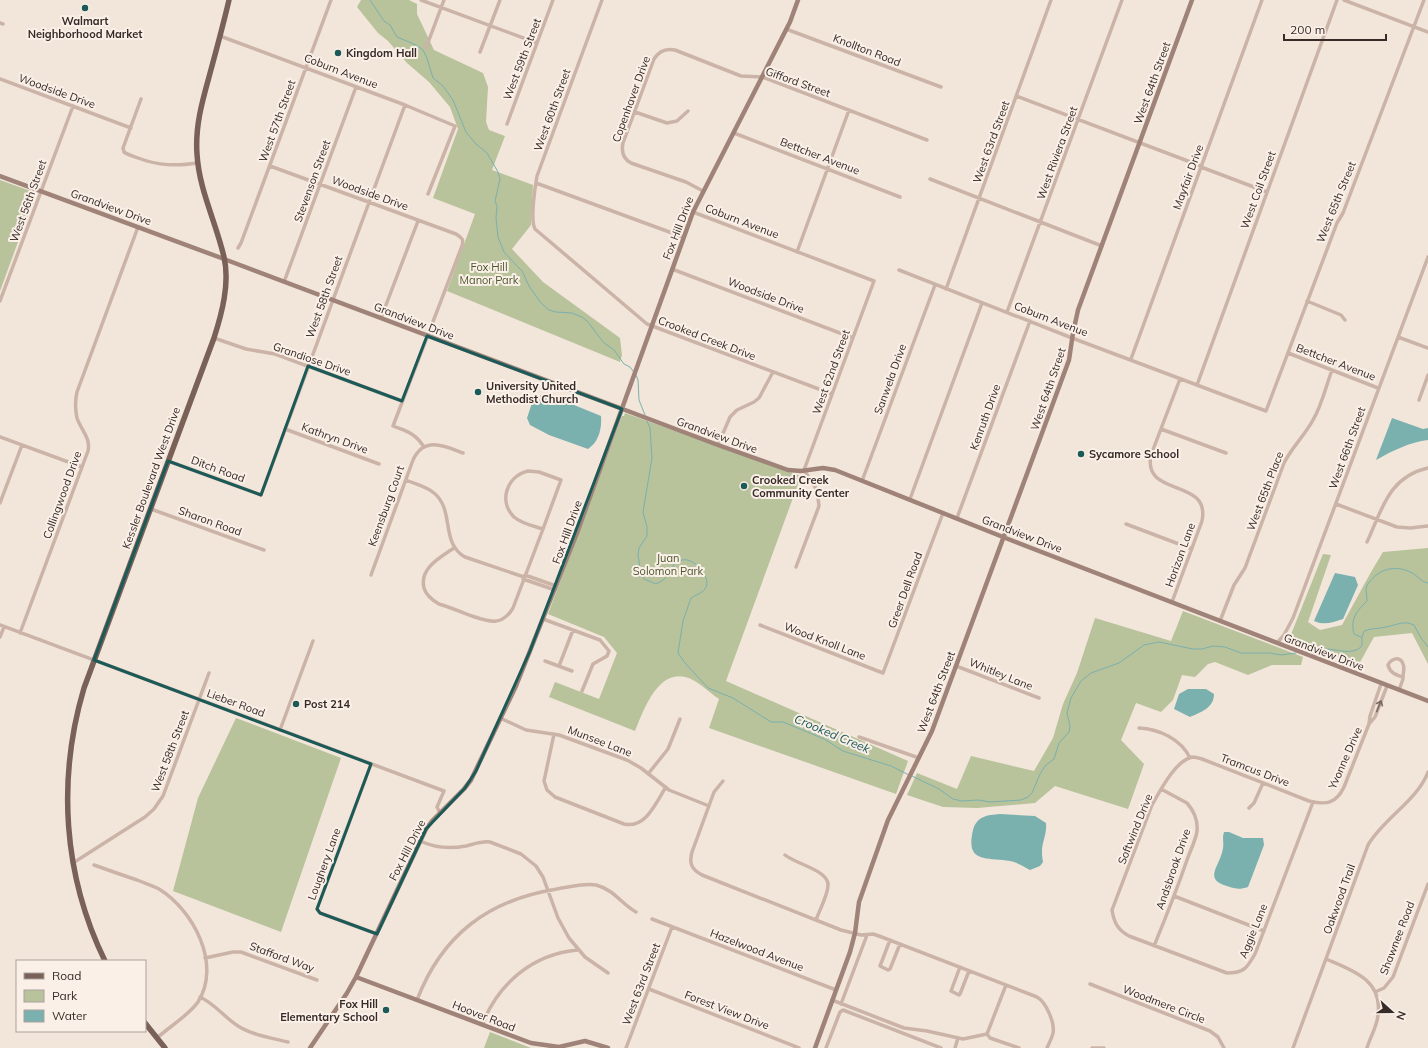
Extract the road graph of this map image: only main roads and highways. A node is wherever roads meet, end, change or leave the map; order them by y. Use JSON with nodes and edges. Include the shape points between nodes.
{"nodes":[{"id":1,"x":229,"y":0,"type":"edge"},
{"id":2,"x":105,"y":960,"type":"edge"},
{"id":3,"x":146,"y":1024,"type":"edge"},
{"id":4,"x":165,"y":1048,"type":"edge"}],
"edges":[{"from":1,"to":2,"type":"main road","name":"Kessler Boulevard West Drive","via":[[199,118],[197,141],[202,184],[224,259],[224,295],[220,320],[94,660],[76,717],[69,760],[67,812],[73,863],[83,905]]},
{"from":3,"to":4,"type":"main road"}]}
